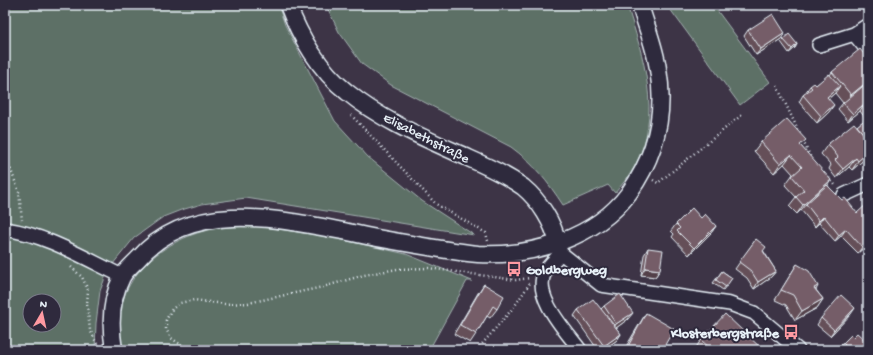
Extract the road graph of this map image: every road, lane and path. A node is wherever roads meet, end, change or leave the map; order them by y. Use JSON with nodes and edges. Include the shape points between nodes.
{"nodes":[{"id":1,"x":288,"y":5,"type":"edge"},
{"id":2,"x":640,"y":5,"type":"edge"},
{"id":3,"x":868,"y":25,"type":"edge"},
{"id":4,"x":854,"y":34,"type":"junction"},
{"id":5,"x":820,"y":45,"type":"dead end"},
{"id":6,"x":868,"y":50,"type":"edge"},
{"id":7,"x":777,"y":86,"type":"dead end"},
{"id":8,"x":346,"y":92,"type":"junction"},
{"id":9,"x":743,"y":114,"type":"dead end"},
{"id":10,"x":5,"y":154,"type":"edge"},
{"id":11,"x":812,"y":160,"type":"edge"},
{"id":12,"x":642,"y":174,"type":"junction"},
{"id":13,"x":828,"y":177,"type":"edge"},
{"id":14,"x":868,"y":184,"type":"edge"},
{"id":15,"x":844,"y":194,"type":"joint"},
{"id":16,"x":5,"y":229,"type":"edge"},
{"id":17,"x":23,"y":232,"type":"junction"},
{"id":18,"x":489,"y":244,"type":"dead end"},
{"id":19,"x":559,"y":248,"type":"junction"},
{"id":20,"x":65,"y":264,"type":"dead end"},
{"id":21,"x":544,"y":272,"type":"junction"},
{"id":22,"x":122,"y":276,"type":"junction"},
{"id":23,"x":501,"y":278,"type":"dead end"},
{"id":24,"x":100,"y":350,"type":"edge"},
{"id":25,"x":114,"y":350,"type":"edge"},
{"id":26,"x":189,"y":350,"type":"edge"},
{"id":27,"x":477,"y":350,"type":"edge"},
{"id":28,"x":580,"y":350,"type":"edge"},
{"id":29,"x":798,"y":350,"type":"edge"}],
"edges":[{"from":1,"to":8,"type":"street","name":"Elisabethstraße","via":[[294,21],[320,66]]},
{"from":2,"to":12,"type":"street","via":[[658,68],[661,107],[656,141]]},
{"from":3,"to":4,"type":"street"},
{"from":4,"to":5,"type":"street"},
{"from":4,"to":6,"type":"street"},
{"from":7,"to":11,"type":"path"},
{"from":8,"to":18,"type":"path","via":[[341,98],[354,119],[436,204],[486,233]]},
{"from":8,"to":19,"type":"street","name":"Elisabethstraße","via":[[401,127],[502,173],[524,188],[543,210],[555,231]]},
{"from":9,"to":12,"type":"path","via":[[658,183]]},
{"from":10,"to":17,"type":"path","via":[[19,192]]},
{"from":12,"to":19,"type":"street","via":[[622,203]]},
{"from":13,"to":15,"type":"path"},
{"from":14,"to":15,"type":"street"},
{"from":16,"to":17,"type":"street"},
{"from":17,"to":22,"type":"street","via":[[63,247]]},
{"from":19,"to":21,"type":"street"},
{"from":19,"to":22,"type":"street","via":[[478,254],[249,216],[206,220],[170,233],[146,249]]},
{"from":19,"to":29,"type":"street","via":[[601,285],[730,304],[754,312]]},
{"from":20,"to":24,"type":"path","via":[[82,276],[88,290],[90,330]]},
{"from":21,"to":27,"type":"path","via":[[525,288],[523,296]]},
{"from":21,"to":28,"type":"street","via":[[541,288],[546,302]]},
{"from":22,"to":25,"type":"street","via":[[110,326]]},
{"from":23,"to":26,"type":"path","via":[[428,268],[397,268],[248,303],[225,304],[194,300],[180,303],[172,309],[166,320],[166,329],[171,338]]}]}
